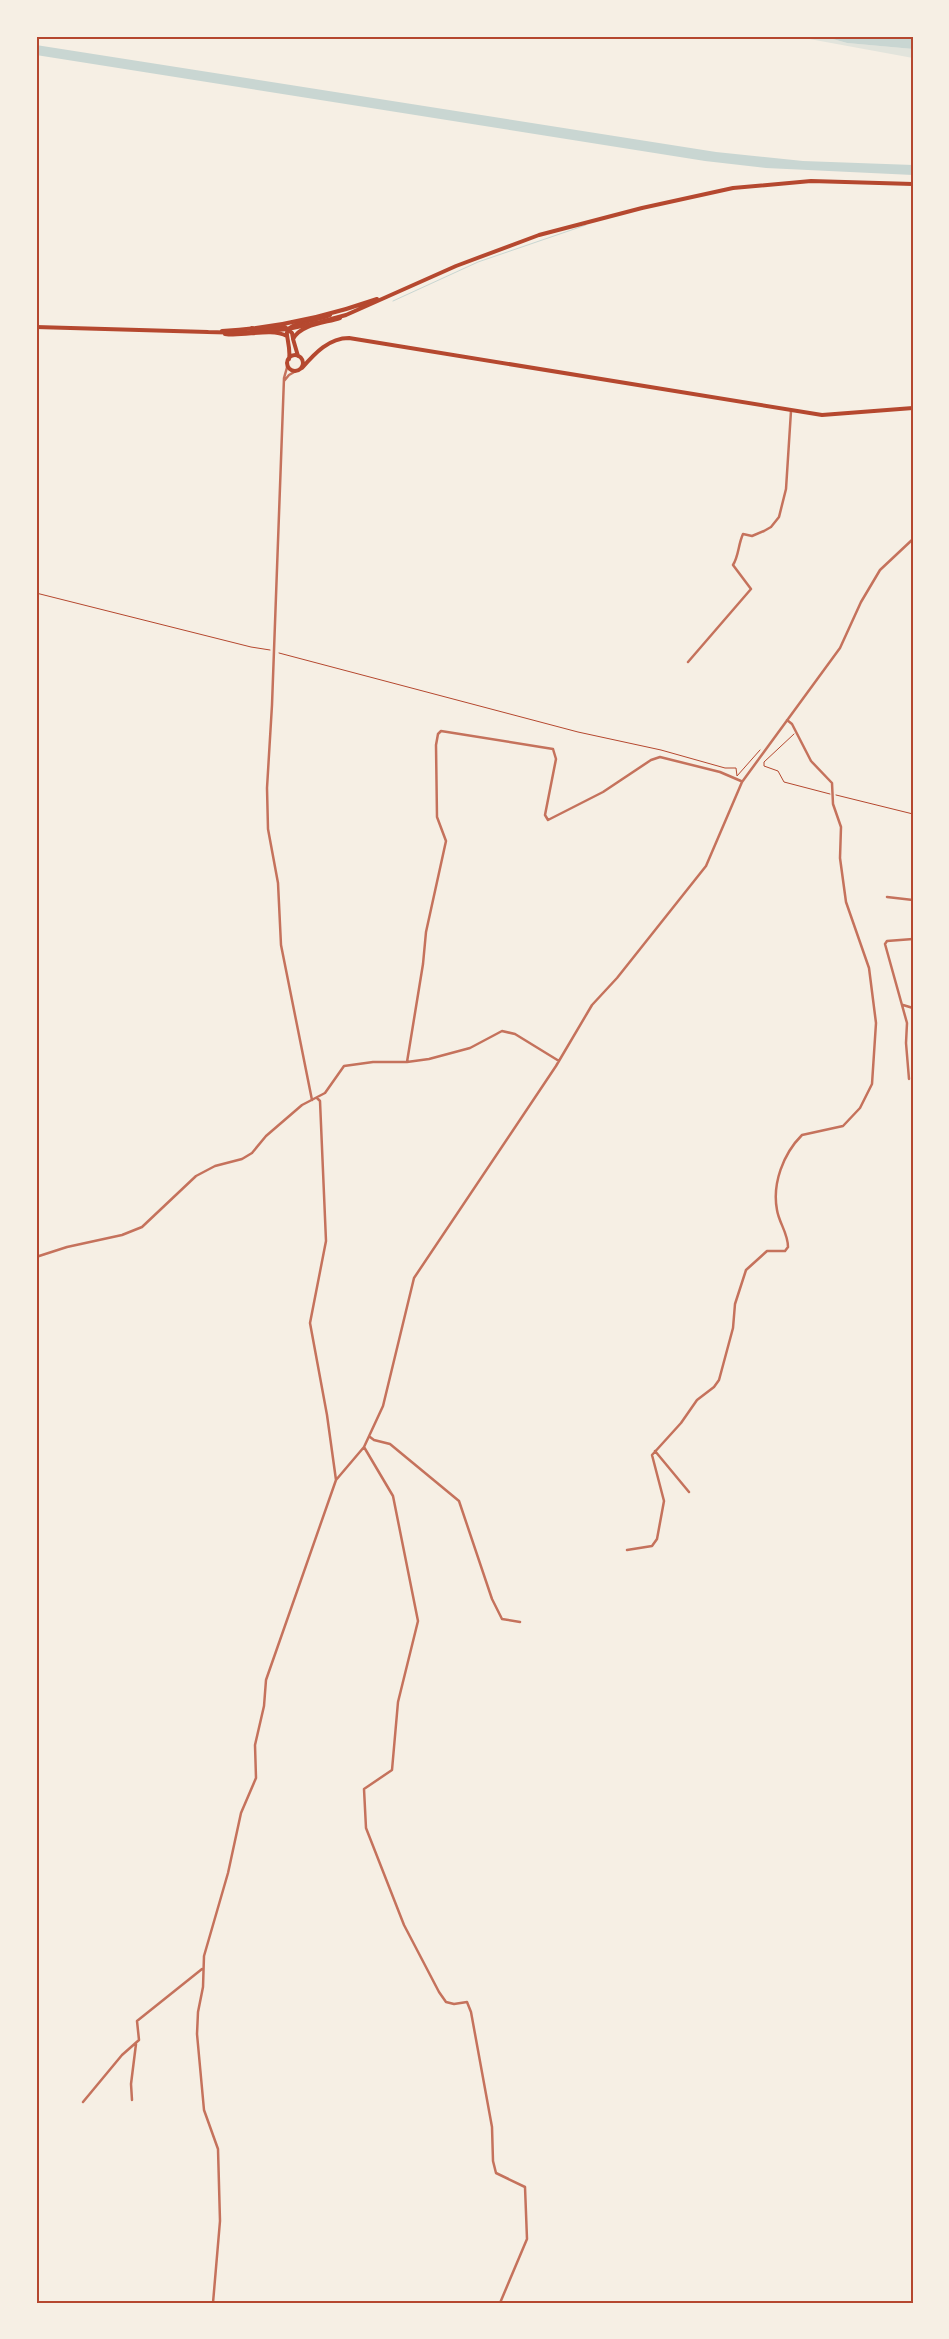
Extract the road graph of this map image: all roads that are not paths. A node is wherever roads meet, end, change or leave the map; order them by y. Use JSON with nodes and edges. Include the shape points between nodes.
{"nodes":[{"id":1,"x":913,"y":184,"type":"edge"},
{"id":2,"x":395,"y":292,"type":"junction"},
{"id":3,"x":330,"y":315,"type":"junction"},
{"id":4,"x":346,"y":315,"type":"junction"},
{"id":5,"x":36,"y":327,"type":"edge"},
{"id":6,"x":252,"y":328,"type":"junction"},
{"id":7,"x":288,"y":329,"type":"junction"},
{"id":8,"x":207,"y":332,"type":"junction"},
{"id":9,"x":225,"y":334,"type":"junction"},
{"id":10,"x":287,"y":336,"type":"junction"},
{"id":11,"x":294,"y":339,"type":"junction"},
{"id":12,"x":316,"y":354,"type":"junction"},
{"id":13,"x":300,"y":356,"type":"junction"},
{"id":14,"x":289,"y":359,"type":"junction"},
{"id":15,"x":288,"y":364,"type":"junction"},
{"id":16,"x":302,"y":368,"type":"junction"},
{"id":17,"x":296,"y":371,"type":"junction"},
{"id":18,"x":284,"y":382,"type":"junction"},
{"id":19,"x":913,"y":408,"type":"edge"},
{"id":20,"x":791,"y":411,"type":"junction"},
{"id":21,"x":913,"y":540,"type":"edge"},
{"id":22,"x":688,"y":662,"type":"dead end"},
{"id":23,"x":787,"y":720,"type":"junction"},
{"id":24,"x":742,"y":782,"type":"junction"},
{"id":25,"x":887,"y":896,"type":"dead end"},
{"id":26,"x":913,"y":900,"type":"edge"},
{"id":27,"x":913,"y":939,"type":"edge"},
{"id":28,"x":904,"y":1005,"type":"junction"},
{"id":29,"x":913,"y":1008,"type":"edge"},
{"id":30,"x":559,"y":1061,"type":"junction"},
{"id":31,"x":407,"y":1062,"type":"junction"},
{"id":32,"x":909,"y":1079,"type":"dead end"},
{"id":33,"x":317,"y":1098,"type":"junction"},
{"id":34,"x":312,"y":1100,"type":"junction"},
{"id":35,"x":36,"y":1257,"type":"edge"},
{"id":36,"x":370,"y":1437,"type":"junction"},
{"id":37,"x":364,"y":1447,"type":"junction"},
{"id":38,"x":655,"y":1452,"type":"junction"},
{"id":39,"x":336,"y":1480,"type":"junction"},
{"id":40,"x":689,"y":1492,"type":"dead end"},
{"id":41,"x":627,"y":1550,"type":"dead end"},
{"id":42,"x":520,"y":1622,"type":"dead end"},
{"id":43,"x":202,"y":1969,"type":"junction"},
{"id":44,"x":136,"y":2042,"type":"junction"},
{"id":45,"x":132,"y":2100,"type":"dead end"},
{"id":46,"x":83,"y":2102,"type":"dead end"},
{"id":47,"x":212,"y":2303,"type":"edge"},
{"id":48,"x":500,"y":2303,"type":"edge"}],
"edges":[{"from":1,"to":2,"type":"main road","via":[[812,181],[727,189],[538,236]]},
{"from":2,"to":3,"type":"main road"},
{"from":2,"to":4,"type":"main road"},
{"from":3,"to":6,"type":"main road"},
{"from":3,"to":7,"type":"main road"},
{"from":4,"to":7,"type":"main road"},
{"from":4,"to":11,"type":"main road","via":[[303,329]]},
{"from":5,"to":8,"type":"main road"},
{"from":6,"to":7,"type":"main road"},
{"from":6,"to":8,"type":"main road"},
{"from":7,"to":9,"type":"main road"},
{"from":7,"to":10,"type":"main road"},
{"from":7,"to":11,"type":"main road"},
{"from":8,"to":9,"type":"main road"},
{"from":9,"to":10,"type":"main road","via":[[278,333]]},
{"from":10,"to":14,"type":"main road"},
{"from":11,"to":13,"type":"main road"},
{"from":12,"to":13,"type":"main road"},
{"from":12,"to":16,"type":"main road"},
{"from":12,"to":20,"type":"main road","via":[[334,340],[365,340]]},
{"from":13,"to":14,"type":"main road","via":[[294,355]]},
{"from":13,"to":16,"type":"main road"},
{"from":14,"to":15,"type":"main road"},
{"from":15,"to":17,"type":"main road"},
{"from":15,"to":18,"type":"street"},
{"from":16,"to":17,"type":"main road"},
{"from":17,"to":18,"type":"street"},
{"from":18,"to":34,"type":"street","via":[[268,829],[278,883],[282,954]]},
{"from":19,"to":20,"type":"main road","via":[[822,415]]},
{"from":20,"to":22,"type":"street","via":[[786,489],[779,516],[764,531],[752,536],[743,534],[733,565],[751,590]]},
{"from":21,"to":23,"type":"street","via":[[880,570],[840,648]]},
{"from":23,"to":24,"type":"street"},
{"from":23,"to":38,"type":"street","via":[[811,761],[832,786],[833,804],[841,827],[840,858],[846,902],[870,972],[876,1028],[872,1084],[865,1100],[847,1123],[838,1128],[802,1135],[784,1162],[778,1175],[777,1209],[788,1248],[768,1251],[746,1270],[735,1304],[733,1328],[719,1380],[698,1398]]},
{"from":24,"to":30,"type":"street","via":[[706,866],[618,978],[592,1005]]},
{"from":24,"to":31,"type":"street","via":[[720,772],[660,757],[603,792],[548,820],[545,815],[556,758],[553,749],[441,731],[436,746],[437,817],[446,841],[426,932]]},
{"from":25,"to":26,"type":"street"},
{"from":27,"to":28,"type":"street","via":[[887,941],[885,944]]},
{"from":28,"to":29,"type":"street"},
{"from":28,"to":32,"type":"street","via":[[908,1026]]},
{"from":30,"to":31,"type":"street","via":[[515,1034],[502,1031],[458,1052]]},
{"from":30,"to":36,"type":"street","via":[[414,1278],[383,1406]]},
{"from":31,"to":33,"type":"street","via":[[344,1066],[328,1090]]},
{"from":33,"to":34,"type":"street"},
{"from":33,"to":39,"type":"street","via":[[320,1101],[326,1241],[310,1323],[328,1415]]},
{"from":34,"to":35,"type":"street","via":[[266,1136],[247,1157],[196,1176],[161,1211],[135,1230]]},
{"from":36,"to":37,"type":"street"},
{"from":36,"to":42,"type":"street","via":[[390,1444],[459,1501],[492,1599],[502,1619]]},
{"from":37,"to":39,"type":"street"},
{"from":37,"to":48,"type":"street","via":[[393,1496],[418,1621],[398,1702],[392,1770],[364,1790],[366,1828],[404,1925],[439,1992],[446,2002],[467,2002],[492,2127],[496,2174],[525,2187],[527,2239]]},
{"from":38,"to":40,"type":"street"},
{"from":38,"to":41,"type":"street","via":[[652,1457],[664,1501],[657,1541],[652,1546]]},
{"from":39,"to":43,"type":"street","via":[[266,1680],[264,1706],[254,1745],[256,1778],[241,1813]]},
{"from":43,"to":44,"type":"street","via":[[137,2022],[139,2034]]},
{"from":43,"to":47,"type":"street","via":[[197,2034],[204,2110],[218,2149],[220,2196]]},
{"from":44,"to":45,"type":"street"},
{"from":44,"to":46,"type":"street"}]}
